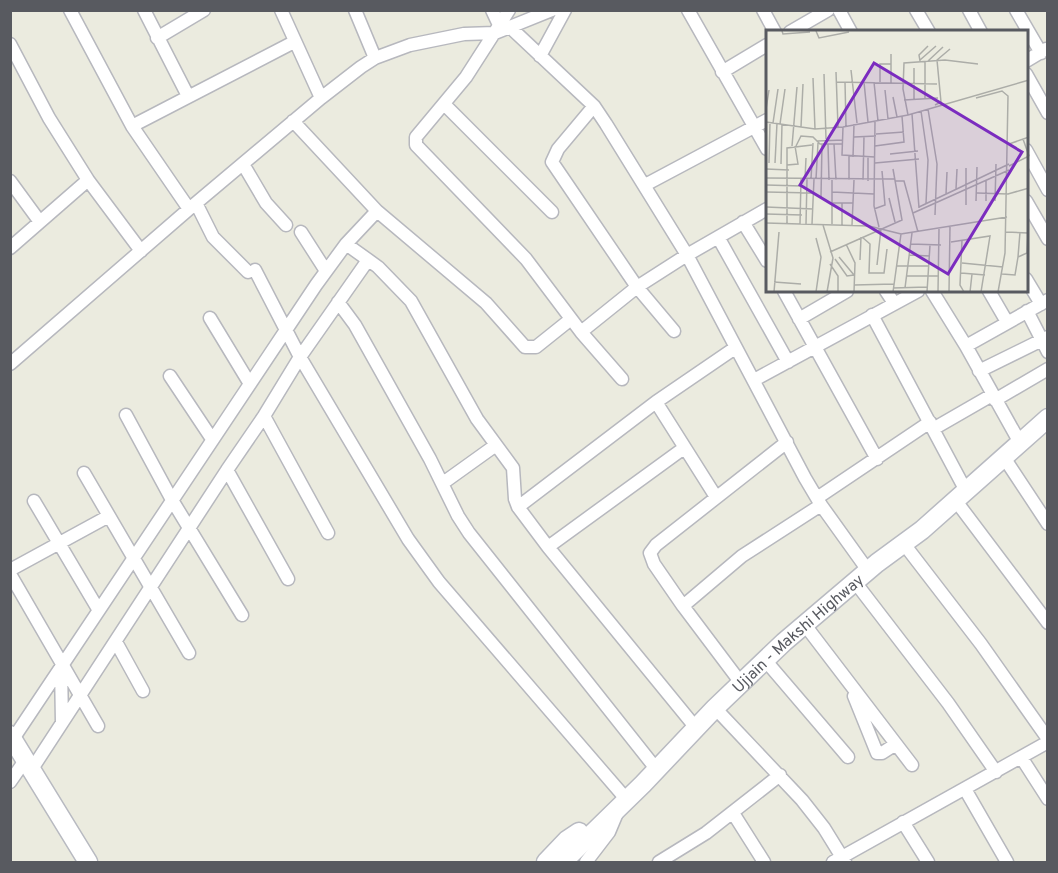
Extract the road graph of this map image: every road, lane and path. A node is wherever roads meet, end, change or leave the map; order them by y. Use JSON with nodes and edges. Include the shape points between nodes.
{"nodes":[{"id":1,"x":70,"y":10,"type":"edge"},
{"id":2,"x":144,"y":10,"type":"edge"},
{"id":3,"x":204,"y":10,"type":"edge"},
{"id":4,"x":281,"y":10,"type":"edge"},
{"id":5,"x":355,"y":10,"type":"edge"},
{"id":6,"x":492,"y":10,"type":"edge"},
{"id":7,"x":509,"y":10,"type":"edge"},
{"id":8,"x":552,"y":10,"type":"edge"},
{"id":9,"x":564,"y":10,"type":"edge"},
{"id":10,"x":688,"y":10,"type":"edge"},
{"id":11,"x":763,"y":10,"type":"edge"},
{"id":12,"x":828,"y":10,"type":"edge"},
{"id":13,"x":839,"y":10,"type":"edge"},
{"id":14,"x":916,"y":10,"type":"edge"},
{"id":15,"x":969,"y":10,"type":"edge"},
{"id":16,"x":1019,"y":12,"type":"edge"},
{"id":17,"x":501,"y":29,"type":"junction"},
{"id":18,"x":774,"y":30,"type":"edge"},
{"id":19,"x":793,"y":30,"type":"edge"},
{"id":20,"x":850,"y":30,"type":"edge"},
{"id":21,"x":927,"y":30,"type":"edge"},
{"id":22,"x":980,"y":30,"type":"edge"},
{"id":23,"x":157,"y":38,"type":"junction"},
{"id":24,"x":294,"y":42,"type":"junction"},
{"id":25,"x":10,"y":44,"type":"edge"},
{"id":26,"x":766,"y":46,"type":"edge"},
{"id":27,"x":1044,"y":51,"type":"edge"},
{"id":28,"x":540,"y":56,"type":"junction"},
{"id":29,"x":375,"y":58,"type":"junction"},
{"id":30,"x":1028,"y":60,"type":"edge"},
{"id":31,"x":722,"y":72,"type":"junction"},
{"id":32,"x":1028,"y":78,"type":"edge"},
{"id":33,"x":188,"y":96,"type":"junction"},
{"id":34,"x":321,"y":98,"type":"junction"},
{"id":35,"x":444,"y":104,"type":"junction"},
{"id":36,"x":594,"y":106,"type":"junction"},
{"id":37,"x":1047,"y":113,"type":"edge"},
{"id":38,"x":293,"y":121,"type":"junction"},
{"id":39,"x":766,"y":121,"type":"edge"},
{"id":40,"x":132,"y":126,"type":"junction"},
{"id":41,"x":754,"y":127,"type":"junction"},
{"id":42,"x":766,"y":147,"type":"edge"},
{"id":43,"x":1028,"y":154,"type":"edge"},
{"id":44,"x":243,"y":164,"type":"junction"},
{"id":45,"x":88,"y":180,"type":"junction"},
{"id":46,"x":10,"y":181,"type":"edge"},
{"id":47,"x":645,"y":185,"type":"junction"},
{"id":48,"x":1047,"y":190,"type":"edge"},
{"id":49,"x":1028,"y":205,"type":"edge"},
{"id":50,"x":193,"y":206,"type":"junction"},
{"id":51,"x":766,"y":210,"type":"edge"},
{"id":52,"x":377,"y":212,"type":"junction"},
{"id":53,"x":552,"y":212,"type":"dead end"},
{"id":54,"x":40,"y":222,"type":"junction"},
{"id":55,"x":743,"y":222,"type":"junction"},
{"id":56,"x":286,"y":225,"type":"dead end"},
{"id":57,"x":301,"y":232,"type":"dead end"},
{"id":58,"x":718,"y":237,"type":"junction"},
{"id":59,"x":1047,"y":239,"type":"edge"},
{"id":60,"x":346,"y":243,"type":"junction"},
{"id":61,"x":10,"y":248,"type":"edge"},
{"id":62,"x":141,"y":251,"type":"junction"},
{"id":63,"x":687,"y":255,"type":"junction"},
{"id":64,"x":766,"y":259,"type":"edge"},
{"id":65,"x":368,"y":260,"type":"junction"},
{"id":66,"x":326,"y":271,"type":"junction"},
{"id":67,"x":1028,"y":282,"type":"edge"},
{"id":68,"x":638,"y":287,"type":"junction"},
{"id":69,"x":785,"y":292,"type":"edge"},
{"id":70,"x":845,"y":292,"type":"edge"},
{"id":71,"x":887,"y":292,"type":"edge"},
{"id":72,"x":916,"y":292,"type":"edge"},
{"id":73,"x":933,"y":292,"type":"edge"},
{"id":74,"x":990,"y":292,"type":"edge"},
{"id":75,"x":339,"y":302,"type":"junction"},
{"id":76,"x":1044,"y":302,"type":"edge"},
{"id":77,"x":894,"y":303,"type":"junction"},
{"id":78,"x":1027,"y":311,"type":"junction"},
{"id":79,"x":872,"y":315,"type":"junction"},
{"id":80,"x":210,"y":318,"type":"dead end"},
{"id":81,"x":571,"y":319,"type":"junction"},
{"id":82,"x":799,"y":319,"type":"junction"},
{"id":83,"x":1007,"y":322,"type":"junction"},
{"id":84,"x":285,"y":331,"type":"junction"},
{"id":85,"x":674,"y":331,"type":"dead end"},
{"id":86,"x":581,"y":332,"type":"junction"},
{"id":87,"x":1045,"y":338,"type":"edge"},
{"id":88,"x":966,"y":346,"type":"junction"},
{"id":89,"x":815,"y":347,"type":"junction"},
{"id":90,"x":735,"y":348,"type":"junction"},
{"id":91,"x":1047,"y":352,"type":"edge"},
{"id":92,"x":300,"y":357,"type":"junction"},
{"id":93,"x":788,"y":362,"type":"junction"},
{"id":94,"x":10,"y":364,"type":"edge"},
{"id":95,"x":1047,"y":369,"type":"edge"},
{"id":96,"x":979,"y":371,"type":"junction"},
{"id":97,"x":170,"y":376,"type":"dead end"},
{"id":98,"x":622,"y":380,"type":"dead end"},
{"id":99,"x":754,"y":380,"type":"junction"},
{"id":100,"x":250,"y":384,"type":"junction"},
{"id":101,"x":994,"y":398,"type":"junction"},
{"id":102,"x":656,"y":402,"type":"junction"},
{"id":103,"x":126,"y":415,"type":"dead end"},
{"id":104,"x":264,"y":416,"type":"junction"},
{"id":105,"x":1046,"y":421,"type":"edge"},
{"id":106,"x":932,"y":425,"type":"junction"},
{"id":107,"x":212,"y":439,"type":"junction"},
{"id":108,"x":1019,"y":441,"type":"junction"},
{"id":109,"x":787,"y":442,"type":"junction"},
{"id":110,"x":496,"y":445,"type":"junction"},
{"id":111,"x":684,"y":448,"type":"junction"},
{"id":112,"x":1003,"y":456,"type":"junction"},
{"id":113,"x":878,"y":459,"type":"junction"},
{"id":114,"x":226,"y":470,"type":"junction"},
{"id":115,"x":84,"y":473,"type":"dead end"},
{"id":116,"x":444,"y":483,"type":"junction"},
{"id":117,"x":961,"y":496,"type":"junction"},
{"id":118,"x":716,"y":497,"type":"junction"},
{"id":119,"x":172,"y":500,"type":"junction"},
{"id":120,"x":34,"y":501,"type":"dead end"},
{"id":121,"x":819,"y":502,"type":"junction"},
{"id":122,"x":518,"y":507,"type":"junction"},
{"id":123,"x":109,"y":516,"type":"junction"},
{"id":124,"x":1047,"y":524,"type":"edge"},
{"id":125,"x":189,"y":528,"type":"junction"},
{"id":126,"x":328,"y":533,"type":"dead end"},
{"id":127,"x":59,"y":543,"type":"junction"},
{"id":128,"x":904,"y":544,"type":"junction"},
{"id":129,"x":548,"y":547,"type":"junction"},
{"id":130,"x":133,"y":557,"type":"junction"},
{"id":131,"x":10,"y":572,"type":"edge"},
{"id":132,"x":862,"y":577,"type":"junction"},
{"id":133,"x":288,"y":579,"type":"dead end"},
{"id":134,"x":152,"y":586,"type":"junction"},
{"id":135,"x":683,"y":606,"type":"junction"},
{"id":136,"x":98,"y":609,"type":"junction"},
{"id":137,"x":242,"y":615,"type":"dead end"},
{"id":138,"x":1047,"y":622,"type":"edge"},
{"id":139,"x":805,"y":624,"type":"junction"},
{"id":140,"x":116,"y":642,"type":"junction"},
{"id":141,"x":189,"y":653,"type":"dead end"},
{"id":142,"x":765,"y":660,"type":"junction"},
{"id":143,"x":61,"y":664,"type":"junction"},
{"id":144,"x":847,"y":681,"type":"junction"},
{"id":145,"x":741,"y":683,"type":"junction"},
{"id":146,"x":143,"y":691,"type":"dead end"},
{"id":147,"x":79,"y":697,"type":"junction"},
{"id":148,"x":715,"y":708,"type":"junction"},
{"id":149,"x":62,"y":724,"type":"junction"},
{"id":150,"x":98,"y":726,"type":"dead end"},
{"id":151,"x":696,"y":728,"type":"junction"},
{"id":152,"x":12,"y":737,"type":"edge"},
{"id":153,"x":1047,"y":741,"type":"edge"},
{"id":154,"x":896,"y":744,"type":"junction"},
{"id":155,"x":848,"y":757,"type":"dead end"},
{"id":156,"x":1021,"y":757,"type":"junction"},
{"id":157,"x":29,"y":764,"type":"junction"},
{"id":158,"x":912,"y":765,"type":"dead end"},
{"id":159,"x":657,"y":770,"type":"junction"},
{"id":160,"x":996,"y":772,"type":"junction"},
{"id":161,"x":780,"y":775,"type":"junction"},
{"id":162,"x":10,"y":782,"type":"edge"},
{"id":163,"x":965,"y":789,"type":"junction"},
{"id":164,"x":1047,"y":799,"type":"edge"},
{"id":165,"x":623,"y":804,"type":"junction"},
{"id":166,"x":733,"y":813,"type":"junction"},
{"id":167,"x":605,"y":821,"type":"junction"},
{"id":168,"x":903,"y":822,"type":"junction"},
{"id":169,"x":680,"y":850,"type":"junction"},
{"id":170,"x":573,"y":860,"type":"edge"},
{"id":171,"x":840,"y":861,"type":"edge"},
{"id":172,"x":88,"y":862,"type":"edge"},
{"id":173,"x":546,"y":862,"type":"edge"},
{"id":174,"x":659,"y":862,"type":"edge"},
{"id":175,"x":687,"y":862,"type":"edge"},
{"id":176,"x":764,"y":862,"type":"edge"},
{"id":177,"x":928,"y":862,"type":"edge"},
{"id":178,"x":1007,"y":862,"type":"edge"}],
"edges":[{"from":1,"to":40,"type":"street"},
{"from":2,"to":23,"type":"street"},
{"from":3,"to":23,"type":"street"},
{"from":4,"to":24,"type":"street"},
{"from":5,"to":29,"type":"street"},
{"from":6,"to":17,"type":"street"},
{"from":7,"to":17,"type":"street"},
{"from":8,"to":17,"type":"street"},
{"from":9,"to":28,"type":"street"},
{"from":10,"to":31,"type":"street"},
{"from":11,"to":18,"type":"street"},
{"from":12,"to":19,"type":"street"},
{"from":13,"to":20,"type":"street"},
{"from":14,"to":21,"type":"street"},
{"from":15,"to":22,"type":"street"},
{"from":16,"to":27,"type":"street"},
{"from":17,"to":28,"type":"street"},
{"from":17,"to":29,"type":"street","via":[[410,45]]},
{"from":17,"to":35,"type":"street"},
{"from":23,"to":33,"type":"street"},
{"from":24,"to":33,"type":"street"},
{"from":24,"to":34,"type":"street"},
{"from":25,"to":45,"type":"street"},
{"from":26,"to":31,"type":"street"},
{"from":27,"to":30,"type":"street"},
{"from":28,"to":36,"type":"street"},
{"from":29,"to":34,"type":"street"},
{"from":31,"to":41,"type":"street"},
{"from":32,"to":37,"type":"street"},
{"from":33,"to":40,"type":"street"},
{"from":34,"to":38,"type":"street"},
{"from":35,"to":53,"type":"street"},
{"from":35,"to":81,"type":"street","via":[[416,137],[416,145],[519,250]]},
{"from":36,"to":47,"type":"street"},
{"from":36,"to":68,"type":"street","via":[[552,162]]},
{"from":38,"to":44,"type":"street"},
{"from":38,"to":52,"type":"street"},
{"from":39,"to":41,"type":"street"},
{"from":40,"to":50,"type":"street"},
{"from":41,"to":42,"type":"street"},
{"from":41,"to":47,"type":"street"},
{"from":43,"to":48,"type":"street"},
{"from":44,"to":50,"type":"street"},
{"from":44,"to":56,"type":"street","via":[[266,203]]},
{"from":45,"to":54,"type":"street"},
{"from":45,"to":62,"type":"street"},
{"from":46,"to":54,"type":"street"},
{"from":47,"to":63,"type":"street"},
{"from":49,"to":59,"type":"street"},
{"from":50,"to":62,"type":"street"},
{"from":50,"to":84,"type":"street","via":[[213,237],[251,271]]},
{"from":51,"to":55,"type":"street"},
{"from":52,"to":60,"type":"street"},
{"from":52,"to":81,"type":"street","via":[[486,303],[525,347],[536,347]]},
{"from":54,"to":61,"type":"street"},
{"from":55,"to":58,"type":"street"},
{"from":55,"to":64,"type":"street"},
{"from":57,"to":66,"type":"street"},
{"from":58,"to":63,"type":"street"},
{"from":58,"to":93,"type":"street"},
{"from":60,"to":65,"type":"street"},
{"from":60,"to":66,"type":"street"},
{"from":62,"to":94,"type":"street"},
{"from":63,"to":68,"type":"street"},
{"from":63,"to":90,"type":"street"},
{"from":65,"to":75,"type":"street"},
{"from":65,"to":110,"type":"street","via":[[411,301],[477,419]]},
{"from":66,"to":84,"type":"street"},
{"from":67,"to":76,"type":"street"},
{"from":68,"to":85,"type":"street"},
{"from":68,"to":86,"type":"street"},
{"from":69,"to":82,"type":"street"},
{"from":70,"to":82,"type":"street"},
{"from":71,"to":77,"type":"street"},
{"from":72,"to":77,"type":"street"},
{"from":73,"to":88,"type":"street"},
{"from":74,"to":83,"type":"street"},
{"from":75,"to":92,"type":"street"},
{"from":75,"to":116,"type":"street"},
{"from":76,"to":78,"type":"street"},
{"from":77,"to":79,"type":"street"},
{"from":78,"to":83,"type":"street"},
{"from":78,"to":87,"type":"street"},
{"from":79,"to":89,"type":"street"},
{"from":79,"to":106,"type":"street"},
{"from":80,"to":100,"type":"street"},
{"from":81,"to":86,"type":"street"},
{"from":82,"to":89,"type":"street"},
{"from":83,"to":88,"type":"street"},
{"from":84,"to":92,"type":"street"},
{"from":84,"to":100,"type":"street"},
{"from":86,"to":98,"type":"street"},
{"from":87,"to":91,"type":"street"},
{"from":87,"to":96,"type":"street"},
{"from":88,"to":96,"type":"street"},
{"from":89,"to":93,"type":"street"},
{"from":89,"to":113,"type":"street"},
{"from":90,"to":99,"type":"street"},
{"from":90,"to":102,"type":"street"},
{"from":92,"to":104,"type":"street"},
{"from":92,"to":165,"type":"street","via":[[408,539],[439,582]]},
{"from":93,"to":99,"type":"street"},
{"from":95,"to":101,"type":"street"},
{"from":96,"to":101,"type":"street"},
{"from":97,"to":107,"type":"street"},
{"from":99,"to":109,"type":"street"},
{"from":100,"to":107,"type":"street"},
{"from":101,"to":106,"type":"street"},
{"from":101,"to":108,"type":"street"},
{"from":102,"to":111,"type":"street"},
{"from":102,"to":122,"type":"street"},
{"from":103,"to":119,"type":"street"},
{"from":104,"to":114,"type":"street"},
{"from":104,"to":126,"type":"street"},
{"from":105,"to":108,"type":"main road","name":"Ujjain - Makshi Highway"},
{"from":106,"to":113,"type":"street"},
{"from":106,"to":117,"type":"street"},
{"from":107,"to":119,"type":"street"},
{"from":108,"to":112,"type":"main road","name":"Ujjain - Makshi Highway"},
{"from":109,"to":118,"type":"street"},
{"from":109,"to":121,"type":"street"},
{"from":110,"to":116,"type":"street"},
{"from":110,"to":122,"type":"street","via":[[513,468]]},
{"from":111,"to":118,"type":"street"},
{"from":111,"to":129,"type":"street"},
{"from":112,"to":117,"type":"main road","name":"Ujjain - Makshi Highway"},
{"from":112,"to":124,"type":"street"},
{"from":113,"to":121,"type":"street"},
{"from":114,"to":125,"type":"street"},
{"from":114,"to":133,"type":"street"},
{"from":115,"to":123,"type":"street"},
{"from":116,"to":159,"type":"street","via":[[469,533]]},
{"from":117,"to":128,"type":"main road","name":"Ujjain - Makshi Highway"},
{"from":117,"to":138,"type":"street"},
{"from":118,"to":135,"type":"street","via":[[650,553]]},
{"from":119,"to":125,"type":"street"},
{"from":119,"to":130,"type":"street"},
{"from":120,"to":127,"type":"street"},
{"from":121,"to":132,"type":"street"},
{"from":121,"to":135,"type":"street","via":[[742,556]]},
{"from":122,"to":129,"type":"street"},
{"from":123,"to":127,"type":"street"},
{"from":123,"to":130,"type":"street"},
{"from":125,"to":134,"type":"street"},
{"from":125,"to":137,"type":"street"},
{"from":127,"to":131,"type":"street"},
{"from":127,"to":136,"type":"street"},
{"from":128,"to":132,"type":"main road","name":"Ujjain - Makshi Highway"},
{"from":128,"to":153,"type":"street","via":[[988,653]]},
{"from":129,"to":151,"type":"street"},
{"from":130,"to":134,"type":"street"},
{"from":130,"to":136,"type":"street"},
{"from":131,"to":143,"type":"street"},
{"from":132,"to":139,"type":"main road","name":"Ujjain - Makshi Highway"},
{"from":132,"to":160,"type":"street"},
{"from":134,"to":140,"type":"street"},
{"from":134,"to":141,"type":"street"},
{"from":135,"to":145,"type":"street"},
{"from":136,"to":143,"type":"street"},
{"from":139,"to":142,"type":"main road","name":"Ujjain - Makshi Highway"},
{"from":139,"to":144,"type":"street"},
{"from":140,"to":146,"type":"street"},
{"from":140,"to":147,"type":"street"},
{"from":142,"to":145,"type":"main road","name":"Ujjain - Makshi Highway"},
{"from":142,"to":155,"type":"street"},
{"from":143,"to":147,"type":"street"},
{"from":143,"to":149,"type":"street"},
{"from":143,"to":152,"type":"street"},
{"from":144,"to":154,"type":"street"},
{"from":144,"to":154,"type":"street","via":[[877,753]]},
{"from":145,"to":148,"type":"main road","name":"Ujjain - Makshi Highway"},
{"from":147,"to":149,"type":"street"},
{"from":147,"to":150,"type":"street"},
{"from":148,"to":151,"type":"main road","name":"Ujjain - Makshi Highway"},
{"from":148,"to":161,"type":"street"},
{"from":149,"to":157,"type":"street"},
{"from":151,"to":159,"type":"main road","name":"Ujjain - Makshi Highway"},
{"from":152,"to":157,"type":"main road"},
{"from":153,"to":156,"type":"street"},
{"from":154,"to":158,"type":"street"},
{"from":156,"to":160,"type":"street"},
{"from":156,"to":164,"type":"street"},
{"from":157,"to":162,"type":"street"},
{"from":157,"to":172,"type":"main road"},
{"from":159,"to":165,"type":"main road","name":"Ujjain - Makshi Highway"},
{"from":160,"to":163,"type":"street"},
{"from":161,"to":166,"type":"street"},
{"from":161,"to":171,"type":"street","via":[[824,828]]},
{"from":163,"to":168,"type":"street"},
{"from":163,"to":178,"type":"street"},
{"from":165,"to":167,"type":"main road","name":"Ujjain - Makshi Highway"},
{"from":165,"to":170,"type":"street","via":[[609,832]]},
{"from":166,"to":169,"type":"street"},
{"from":166,"to":176,"type":"street"},
{"from":167,"to":170,"type":"main road","name":"Ujjain - Makshi Highway"},
{"from":167,"to":173,"type":"main road","via":[[567,840]]},
{"from":168,"to":171,"type":"street"},
{"from":168,"to":177,"type":"street"},
{"from":169,"to":174,"type":"street"},
{"from":169,"to":175,"type":"street"}]}
